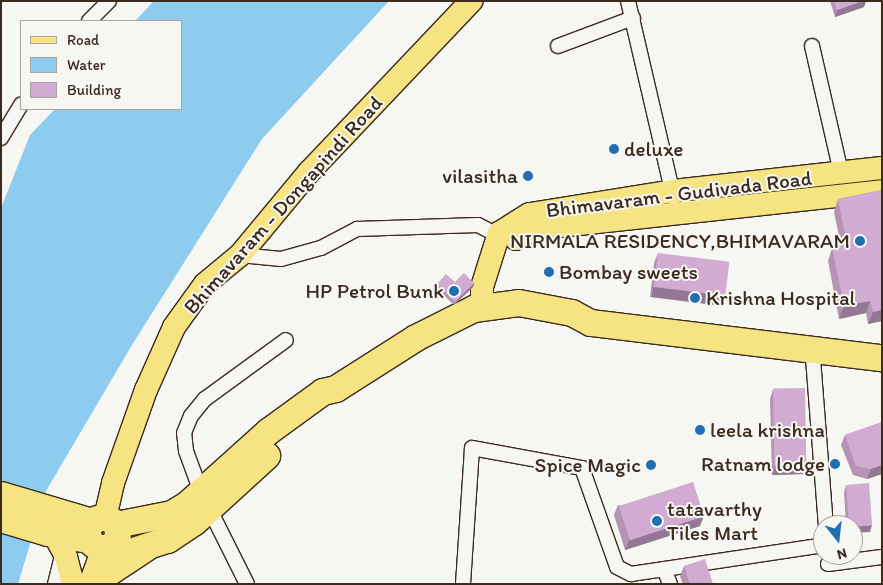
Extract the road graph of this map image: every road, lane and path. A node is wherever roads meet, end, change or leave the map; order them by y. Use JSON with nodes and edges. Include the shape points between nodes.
{"nodes":[{"id":1,"x":109,"y":1,"type":"edge"},
{"id":2,"x":471,"y":1,"type":"edge"},
{"id":3,"x":628,"y":1,"type":"edge"},
{"id":4,"x":633,"y":18,"type":"junction"},
{"id":5,"x":90,"y":20,"type":"edge"},
{"id":6,"x":558,"y":46,"type":"dead end"},
{"id":7,"x":812,"y":46,"type":"dead end"},
{"id":8,"x":20,"y":107,"type":"edge"},
{"id":9,"x":1,"y":138,"type":"edge"},
{"id":10,"x":882,"y":168,"type":"edge"},
{"id":11,"x":842,"y":173,"type":"junction"},
{"id":12,"x":882,"y":191,"type":"edge"},
{"id":13,"x":675,"y":202,"type":"junction"},
{"id":14,"x":505,"y":238,"type":"junction"},
{"id":15,"x":240,"y":255,"type":"junction"},
{"id":16,"x":488,"y":308,"type":"junction"},
{"id":17,"x":286,"y":340,"type":"dead end"},
{"id":18,"x":812,"y":343,"type":"junction"},
{"id":19,"x":882,"y":346,"type":"edge"},
{"id":20,"x":882,"y":358,"type":"edge"},
{"id":21,"x":1,"y":495,"type":"edge"},
{"id":22,"x":205,"y":500,"type":"junction"},
{"id":23,"x":825,"y":515,"type":"edge"},
{"id":24,"x":1,"y":519,"type":"edge"},
{"id":25,"x":55,"y":533,"type":"junction"},
{"id":26,"x":100,"y":535,"type":"junction"},
{"id":27,"x":813,"y":547,"type":"edge"},
{"id":28,"x":145,"y":549,"type":"junction"},
{"id":29,"x":882,"y":557,"type":"edge"},
{"id":30,"x":863,"y":559,"type":"edge"},
{"id":31,"x":664,"y":569,"type":"junction"},
{"id":32,"x":76,"y":583,"type":"edge"},
{"id":33,"x":248,"y":584,"type":"edge"},
{"id":34,"x":463,"y":584,"type":"edge"},
{"id":35,"x":670,"y":584,"type":"edge"}],
"edges":[{"from":1,"to":5,"type":"street"},
{"from":2,"to":15,"type":"main road","name":"Bhimavaram - Dongapindi Road","via":[[309,172]]},
{"from":3,"to":4,"type":"street"},
{"from":4,"to":6,"type":"street"},
{"from":4,"to":13,"type":"street"},
{"from":7,"to":11,"type":"street"},
{"from":8,"to":9,"type":"street"},
{"from":10,"to":11,"type":"main road","name":"Bhimavaram - Gudivada Road"},
{"from":11,"to":13,"type":"main road","name":"Bhimavaram - Gudivada Road"},
{"from":12,"to":13,"type":"main road","name":"Bhimavaram - Gudivada Road"},
{"from":13,"to":14,"type":"main road","name":"Bhimavaram - Gudivada Road","via":[[533,229]]},
{"from":14,"to":15,"type":"street","via":[[478,225],[357,229],[321,248],[281,259]]},
{"from":14,"to":16,"type":"main road","via":[[482,287]]},
{"from":15,"to":26,"type":"main road","name":"Bhimavaram - Dongapindi Road","via":[[206,284],[174,327],[146,390],[113,483]]},
{"from":16,"to":18,"type":"highway","via":[[519,304],[572,313],[591,309]]},
{"from":16,"to":22,"type":"highway","via":[[474,309],[416,338],[336,389],[334,398]]},
{"from":17,"to":22,"type":"street","via":[[204,399],[191,416],[184,433],[186,451]]},
{"from":18,"to":19,"type":"highway"},
{"from":18,"to":20,"type":"highway"},
{"from":18,"to":23,"type":"street"},
{"from":21,"to":25,"type":"highway"},
{"from":22,"to":26,"type":"highway","via":[[172,514]]},
{"from":22,"to":28,"type":"highway","via":[[168,540]]},
{"from":22,"to":33,"type":"street"},
{"from":24,"to":25,"type":"highway"},
{"from":25,"to":26,"type":"highway"},
{"from":25,"to":32,"type":"main road"},
{"from":26,"to":28,"type":"highway","via":[[130,552]]},
{"from":26,"to":32,"type":"main road","name":"Bhimavaram - Dongapindi Road"},
{"from":27,"to":31,"type":"street"},
{"from":28,"to":32,"type":"highway"},
{"from":29,"to":30,"type":"street"},
{"from":31,"to":34,"type":"street","via":[[631,574],[616,567],[582,468],[472,448]]},
{"from":31,"to":35,"type":"street"}]}
